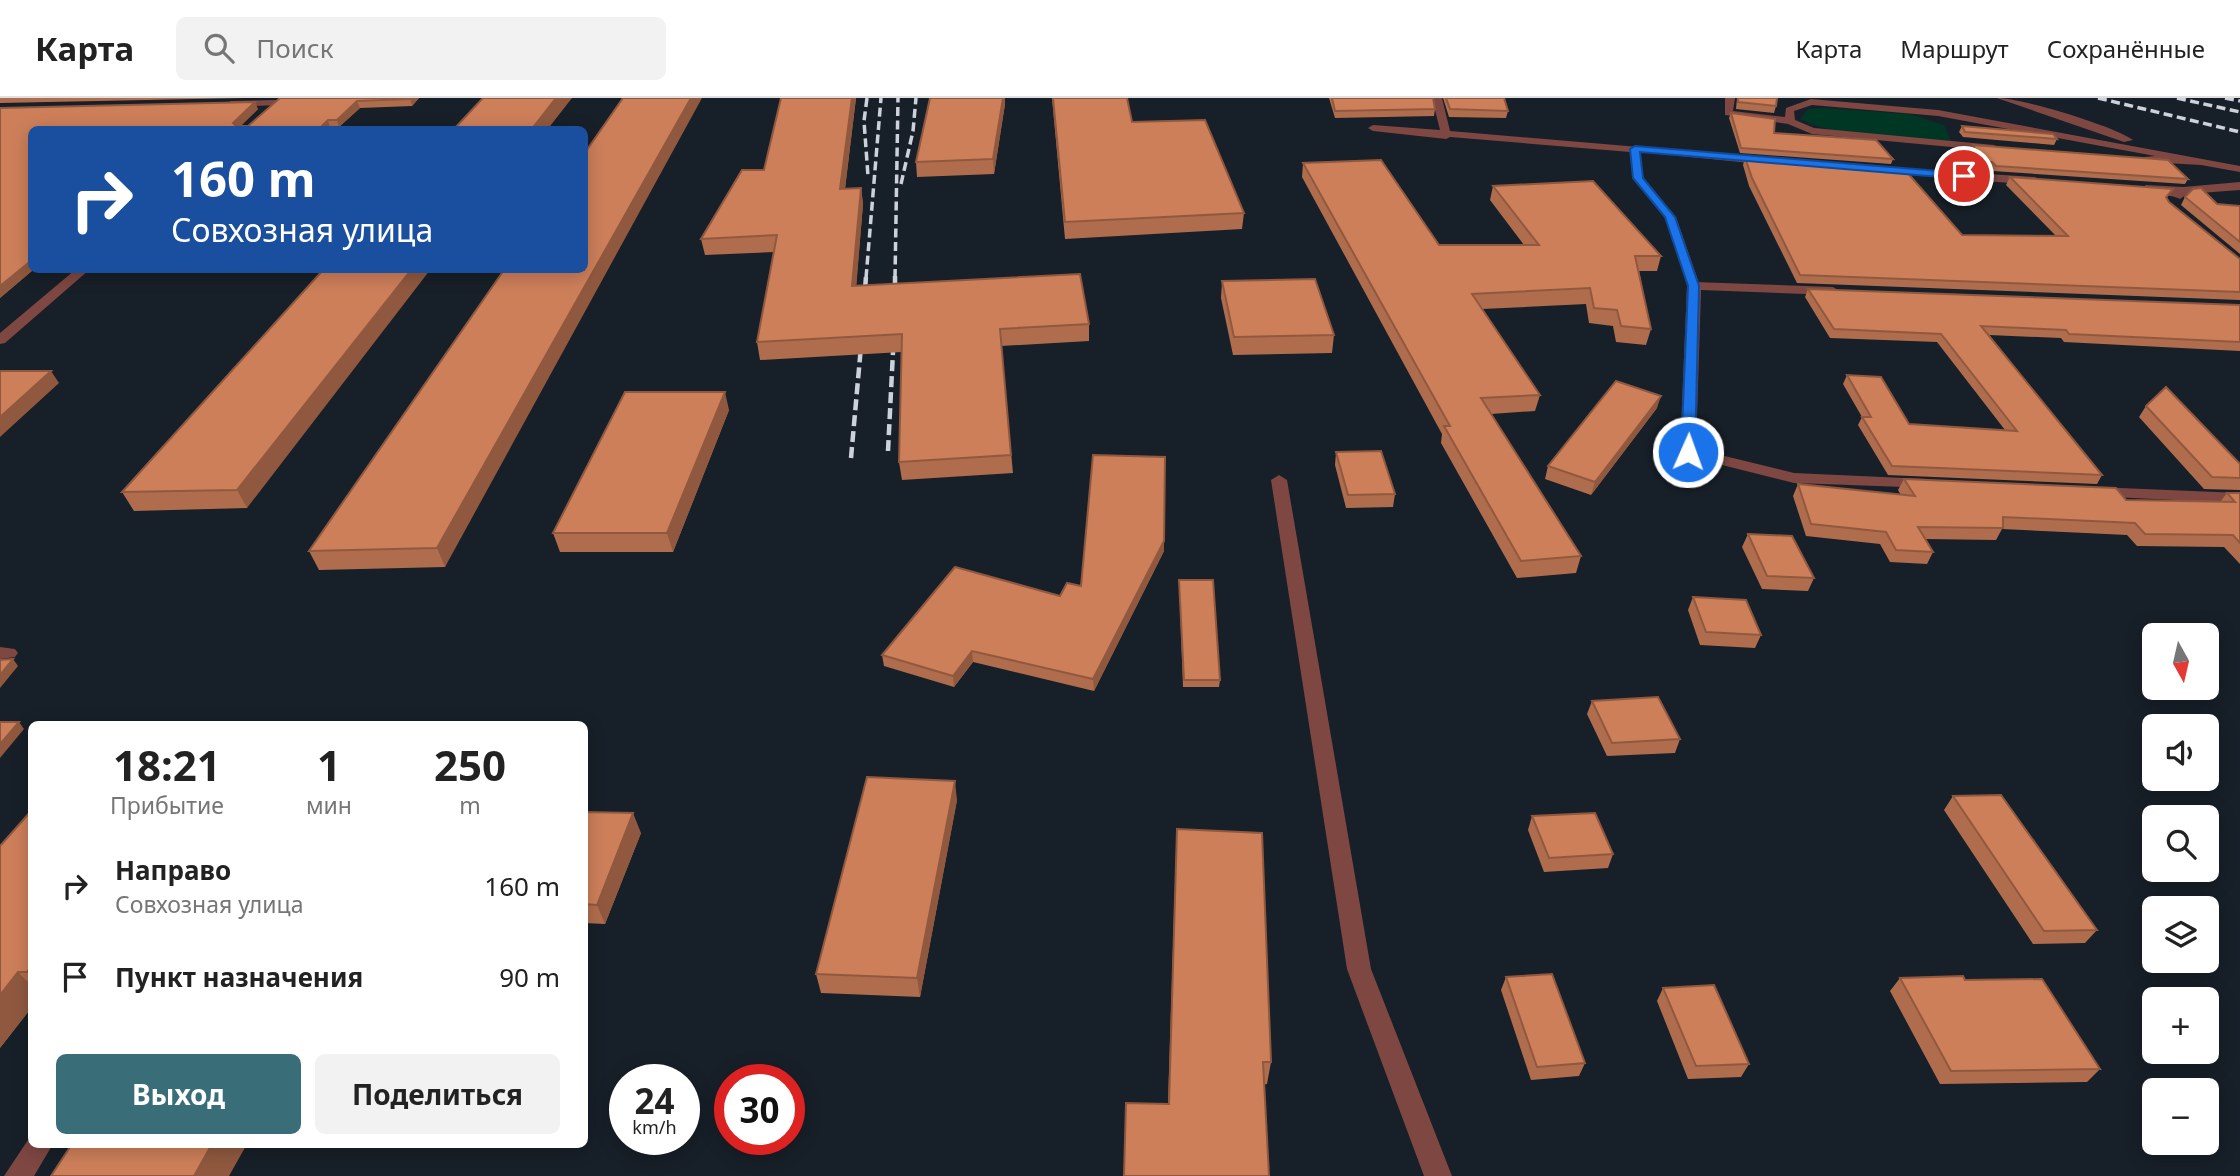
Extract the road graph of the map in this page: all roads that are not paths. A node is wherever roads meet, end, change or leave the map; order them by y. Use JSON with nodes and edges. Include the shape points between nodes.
{"nodes":[{"id":1,"x":1437,"y":98,"type":"edge"},
{"id":2,"x":1730,"y":98,"type":"edge"},
{"id":3,"x":2002,"y":98,"type":"edge"},
{"id":4,"x":278,"y":100,"type":"edge"},
{"id":5,"x":1787,"y":100,"type":"dead end"},
{"id":6,"x":1811,"y":102,"type":"junction"},
{"id":7,"x":220,"y":104,"type":"edge"},
{"id":8,"x":265,"y":112,"type":"edge"},
{"id":9,"x":1790,"y":121,"type":"junction"},
{"id":10,"x":1373,"y":128,"type":"dead end"},
{"id":11,"x":1446,"y":136,"type":"junction"},
{"id":12,"x":1635,"y":149,"type":"junction"},
{"id":13,"x":2004,"y":149,"type":"edge"},
{"id":14,"x":2096,"y":155,"type":"edge"},
{"id":15,"x":2177,"y":158,"type":"junction"},
{"id":16,"x":2200,"y":162,"type":"junction"},
{"id":17,"x":1786,"y":163,"type":"edge"},
{"id":18,"x":1868,"y":169,"type":"edge"},
{"id":19,"x":2240,"y":169,"type":"edge"},
{"id":20,"x":2046,"y":181,"type":"edge"},
{"id":21,"x":2240,"y":186,"type":"edge"},
{"id":22,"x":2128,"y":187,"type":"edge"},
{"id":23,"x":2183,"y":191,"type":"junction"},
{"id":24,"x":2170,"y":205,"type":"edge"},
{"id":25,"x":78,"y":273,"type":"edge"},
{"id":26,"x":1694,"y":286,"type":"junction"},
{"id":27,"x":1844,"y":292,"type":"edge"},
{"id":28,"x":0,"y":340,"type":"edge"},
{"id":29,"x":1279,"y":480,"type":"dead end"},
{"id":30,"x":1947,"y":485,"type":"edge"},
{"id":31,"x":2073,"y":491,"type":"edge"},
{"id":32,"x":2240,"y":498,"type":"edge"},
{"id":33,"x":36,"y":1148,"type":"edge"},
{"id":34,"x":18,"y":1176,"type":"edge"},
{"id":35,"x":1438,"y":1176,"type":"edge"}],
"edges":[{"from":1,"to":11,"type":"lane"},
{"from":2,"to":9,"type":"lane","via":[[1728,113]]},
{"from":3,"to":15,"type":"lane"},
{"from":4,"to":7,"type":"street"},
{"from":4,"to":8,"type":"street"},
{"from":5,"to":6,"type":"lane"},
{"from":6,"to":9,"type":"lane","via":[[1789,110]]},
{"from":6,"to":15,"type":"lane","via":[[1938,113]]},
{"from":9,"to":13,"type":"lane","via":[[1812,131]]},
{"from":10,"to":11,"type":"lane"},
{"from":11,"to":12,"type":"lane"},
{"from":12,"to":17,"type":"street"},
{"from":12,"to":26,"type":"lane","via":[[1638,178],[1670,217]]},
{"from":14,"to":16,"type":"lane"},
{"from":15,"to":16,"type":"lane"},
{"from":16,"to":19,"type":"lane"},
{"from":18,"to":20,"type":"street"},
{"from":21,"to":23,"type":"street"},
{"from":22,"to":23,"type":"street"},
{"from":23,"to":24,"type":"street"},
{"from":25,"to":28,"type":"street"},
{"from":26,"to":27,"type":"street"},
{"from":26,"to":30,"type":"street","via":[[1688,452],[1794,478]]},
{"from":29,"to":35,"type":"street","via":[[1359,969]]},
{"from":31,"to":32,"type":"street"},
{"from":33,"to":34,"type":"street"}]}
